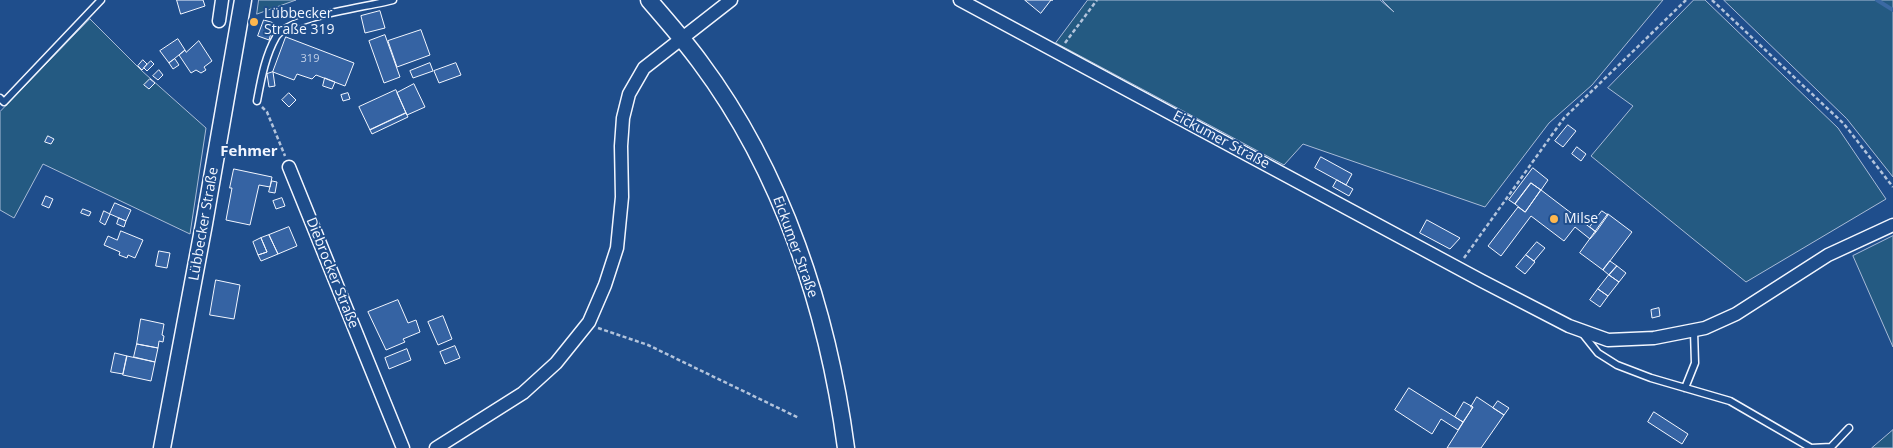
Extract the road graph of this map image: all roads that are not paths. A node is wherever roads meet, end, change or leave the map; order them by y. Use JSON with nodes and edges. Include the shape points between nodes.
{"nodes":[{"id":1,"x":101,"y":0,"type":"edge"},
{"id":2,"x":222,"y":0,"type":"edge"},
{"id":3,"x":243,"y":0,"type":"edge"},
{"id":4,"x":393,"y":0,"type":"edge"},
{"id":5,"x":649,"y":0,"type":"edge"},
{"id":6,"x":731,"y":0,"type":"edge"},
{"id":7,"x":960,"y":0,"type":"edge"},
{"id":8,"x":219,"y":21,"type":"dead end"},
{"id":9,"x":681,"y":38,"type":"junction"},
{"id":10,"x":0,"y":98,"type":"edge"},
{"id":11,"x":257,"y":101,"type":"road end"},
{"id":12,"x":289,"y":167,"type":"road end"},
{"id":13,"x":1893,"y":225,"type":"edge"},
{"id":14,"x":1580,"y":330,"type":"junction"},
{"id":15,"x":1694,"y":331,"type":"junction"},
{"id":16,"x":1685,"y":388,"type":"junction"},
{"id":17,"x":1849,"y":428,"type":"dead end"},
{"id":18,"x":162,"y":448,"type":"edge"},
{"id":19,"x":403,"y":448,"type":"edge"},
{"id":20,"x":436,"y":448,"type":"edge"},
{"id":21,"x":846,"y":448,"type":"edge"}],
"edges":[{"from":1,"to":10,"type":"lane","via":[[4,102]]},
{"from":2,"to":8,"type":"street"},
{"from":3,"to":18,"type":"main road","name":"Lübbecker Straße"},
{"from":4,"to":11,"type":"lane","via":[[325,14],[298,23],[277,35],[267,56]]},
{"from":5,"to":9,"type":"main road"},
{"from":6,"to":9,"type":"street"},
{"from":7,"to":14,"type":"street","name":"Eickumer Straße","via":[[1482,281]]},
{"from":9,"to":20,"type":"street","via":[[644,68],[629,94],[623,118],[622,198],[617,248],[591,318],[556,362],[523,393]]},
{"from":9,"to":21,"type":"main road","name":"Eickumer Straße","via":[[701,63],[745,134],[795,239],[826,335]]},
{"from":12,"to":19,"type":"street","name":"Diebrocker Straße"},
{"from":13,"to":15,"type":"street","name":"Eickumer Straße","via":[[1828,255],[1736,314]]},
{"from":14,"to":15,"type":"street","name":"Eickumer Straße","via":[[1608,340],[1654,338]]},
{"from":14,"to":16,"type":"lane","via":[[1598,353],[1617,365]]},
{"from":15,"to":16,"type":"lane","via":[[1694,363]]},
{"from":16,"to":17,"type":"lane","via":[[1730,401],[1812,448],[1831,447]]}]}
